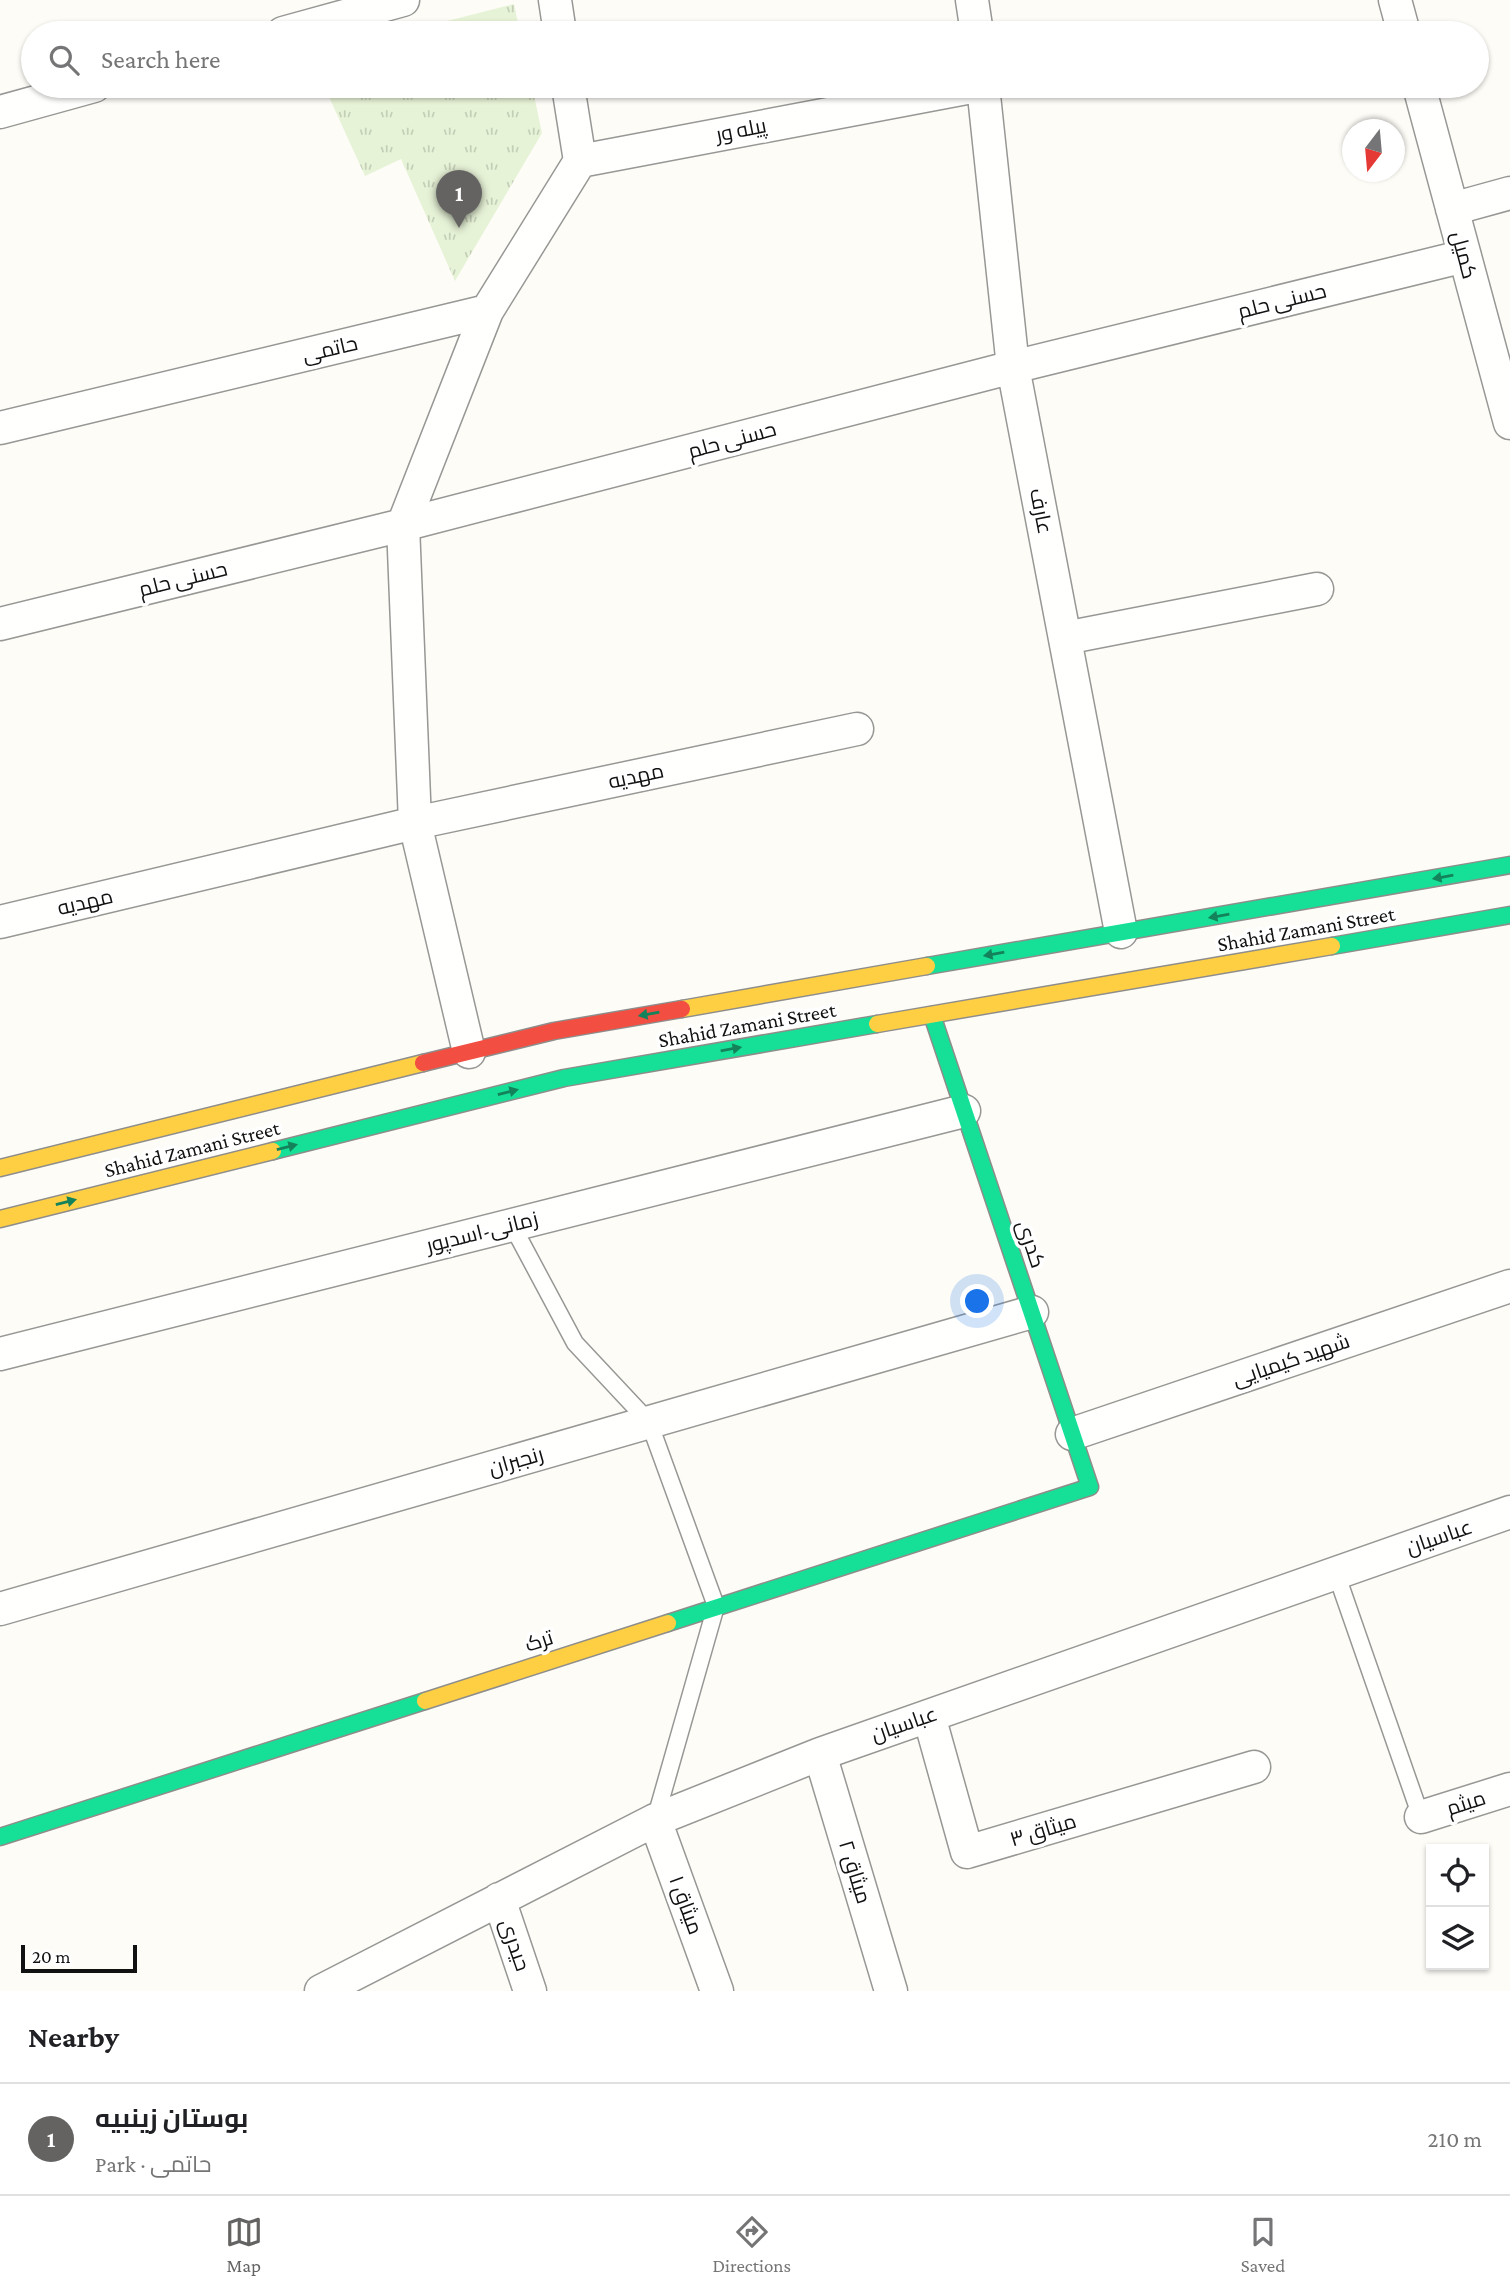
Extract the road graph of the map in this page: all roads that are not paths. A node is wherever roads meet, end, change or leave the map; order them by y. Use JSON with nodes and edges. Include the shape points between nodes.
{"nodes":[{"id":1,"x":403,"y":0,"type":"edge"},
{"id":2,"x":555,"y":0,"type":"edge"},
{"id":3,"x":972,"y":0,"type":"edge"},
{"id":4,"x":1395,"y":0,"type":"edge"},
{"id":5,"x":327,"y":21,"type":"edge"},
{"id":6,"x":559,"y":21,"type":"edge"},
{"id":7,"x":975,"y":21,"type":"edge"},
{"id":8,"x":1401,"y":21,"type":"edge"},
{"id":9,"x":51,"y":98,"type":"edge"},
{"id":10,"x":570,"y":98,"type":"edge"},
{"id":11,"x":913,"y":98,"type":"edge"},
{"id":12,"x":985,"y":98,"type":"edge"},
{"id":13,"x":1422,"y":98,"type":"edge"},
{"id":14,"x":0,"y":112,"type":"edge"},
{"id":15,"x":580,"y":161,"type":"junction"},
{"id":16,"x":1510,"y":193,"type":"edge"},
{"id":17,"x":1452,"y":209,"type":"junction"},
{"id":18,"x":1465,"y":256,"type":"junction"},
{"id":19,"x":487,"y":311,"type":"junction"},
{"id":20,"x":1013,"y":367,"type":"junction"},
{"id":21,"x":1510,"y":423,"type":"edge"},
{"id":22,"x":0,"y":428,"type":"edge"},
{"id":23,"x":403,"y":525,"type":"junction"},
{"id":24,"x":1317,"y":589,"type":"dead end"},
{"id":25,"x":0,"y":624,"type":"edge"},
{"id":26,"x":1065,"y":638,"type":"junction"},
{"id":27,"x":857,"y":729,"type":"dead end"},
{"id":28,"x":415,"y":823,"type":"junction"},
{"id":29,"x":1510,"y":866,"type":"edge"},
{"id":30,"x":1510,"y":915,"type":"edge"},
{"id":31,"x":0,"y":922,"type":"edge"},
{"id":32,"x":1121,"y":932,"type":"junction"},
{"id":33,"x":932,"y":1015,"type":"junction"},
{"id":34,"x":469,"y":1052,"type":"junction"},
{"id":35,"x":964,"y":1111,"type":"junction"},
{"id":36,"x":0,"y":1168,"type":"edge"},
{"id":37,"x":0,"y":1219,"type":"edge"},
{"id":38,"x":512,"y":1225,"type":"junction"},
{"id":39,"x":1510,"y":1286,"type":"edge"},
{"id":40,"x":1032,"y":1312,"type":"junction"},
{"id":41,"x":0,"y":1354,"type":"edge"},
{"id":42,"x":649,"y":1422,"type":"junction"},
{"id":43,"x":1072,"y":1434,"type":"junction"},
{"id":44,"x":1090,"y":1487,"type":"joint"},
{"id":45,"x":1510,"y":1512,"type":"edge"},
{"id":46,"x":1336,"y":1573,"type":"junction"},
{"id":47,"x":716,"y":1606,"type":"junction"},
{"id":48,"x":0,"y":1609,"type":"edge"},
{"id":49,"x":929,"y":1716,"type":"junction"},
{"id":50,"x":820,"y":1754,"type":"junction"},
{"id":51,"x":1254,"y":1767,"type":"dead end"},
{"id":52,"x":1510,"y":1789,"type":"edge"},
{"id":53,"x":1421,"y":1818,"type":"joint"},
{"id":54,"x":654,"y":1820,"type":"junction"},
{"id":55,"x":0,"y":1837,"type":"edge"},
{"id":56,"x":499,"y":1899,"type":"junction"},
{"id":57,"x":320,"y":1991,"type":"edge"},
{"id":58,"x":530,"y":1991,"type":"edge"},
{"id":59,"x":717,"y":1991,"type":"edge"},
{"id":60,"x":891,"y":1991,"type":"edge"}],
"edges":[{"from":1,"to":5,"type":"street"},
{"from":2,"to":6,"type":"street"},
{"from":3,"to":7,"type":"street"},
{"from":4,"to":8,"type":"street"},
{"from":9,"to":14,"type":"street"},
{"from":10,"to":15,"type":"street"},
{"from":11,"to":15,"type":"street","name":"پیله ور"},
{"from":12,"to":20,"type":"street","name":"عارف"},
{"from":13,"to":17,"type":"street","name":"کمیل"},
{"from":15,"to":19,"type":"street"},
{"from":16,"to":17,"type":"street"},
{"from":17,"to":18,"type":"street","name":"کمیل"},
{"from":18,"to":20,"type":"street","name":"حسنی حلم"},
{"from":18,"to":21,"type":"street","name":"کمیل"},
{"from":19,"to":22,"type":"street","name":"حاتمی"},
{"from":19,"to":23,"type":"street"},
{"from":20,"to":23,"type":"street","name":"حسنی حلم"},
{"from":20,"to":26,"type":"street","name":"عارف"},
{"from":23,"to":25,"type":"street","name":"حسنی حلم"},
{"from":23,"to":28,"type":"street"},
{"from":24,"to":26,"type":"street"},
{"from":26,"to":32,"type":"street","name":"عارف"},
{"from":27,"to":28,"type":"street","name":"مهدیه"},
{"from":28,"to":31,"type":"street","name":"مهدیه"},
{"from":28,"to":34,"type":"street"},
{"from":29,"to":32,"type":"main road","name":"Shahid Zamani Street","one_way":true},
{"from":30,"to":33,"type":"main road","name":"Shahid Zamani Street"},
{"from":32,"to":34,"type":"main road","name":"Shahid Zamani Street","one_way":true,"via":[[554,1031]]},
{"from":33,"to":35,"type":"main road","name":"کدری"},
{"from":37,"to":33,"type":"main road","name":"Shahid Zamani Street","one_way":true,"via":[[564,1078]]},
{"from":34,"to":36,"type":"main road","name":"Shahid Zamani Street"},
{"from":35,"to":38,"type":"street","name":"زمانی-اسدپور"},
{"from":35,"to":40,"type":"main road","name":"کدری"},
{"from":38,"to":41,"type":"street","name":"زمانی-اسدپور"},
{"from":38,"to":42,"type":"lane","via":[[575,1343]]},
{"from":39,"to":43,"type":"street","name":"شهید کیمیایی"},
{"from":40,"to":42,"type":"street","name":"رنجبران"},
{"from":40,"to":43,"type":"main road","name":"کدری"},
{"from":42,"to":47,"type":"lane"},
{"from":42,"to":48,"type":"street","name":"رنجبران"},
{"from":43,"to":44,"type":"main road","name":"کدری"},
{"from":44,"to":47,"type":"main road","name":"ترک"},
{"from":45,"to":46,"type":"street","name":"عباسیان"},
{"from":46,"to":49,"type":"street","name":"عباسیان"},
{"from":46,"to":53,"type":"lane"},
{"from":47,"to":54,"type":"lane"},
{"from":47,"to":55,"type":"main road","name":"ترک"},
{"from":49,"to":50,"type":"street","name":"عباسیان"},
{"from":49,"to":51,"type":"street","name":"میثاق ۳","via":[[967,1852]]},
{"from":50,"to":54,"type":"street","name":"عباسیان"},
{"from":50,"to":60,"type":"street","name":"میثاق ۲"},
{"from":52,"to":53,"type":"street","name":"میثم"},
{"from":54,"to":56,"type":"street","name":"عباسیان"},
{"from":54,"to":59,"type":"street","name":"میثاق ۱"},
{"from":56,"to":57,"type":"street","name":"عباسیان"},
{"from":56,"to":58,"type":"street","name":"حیدری"}]}
